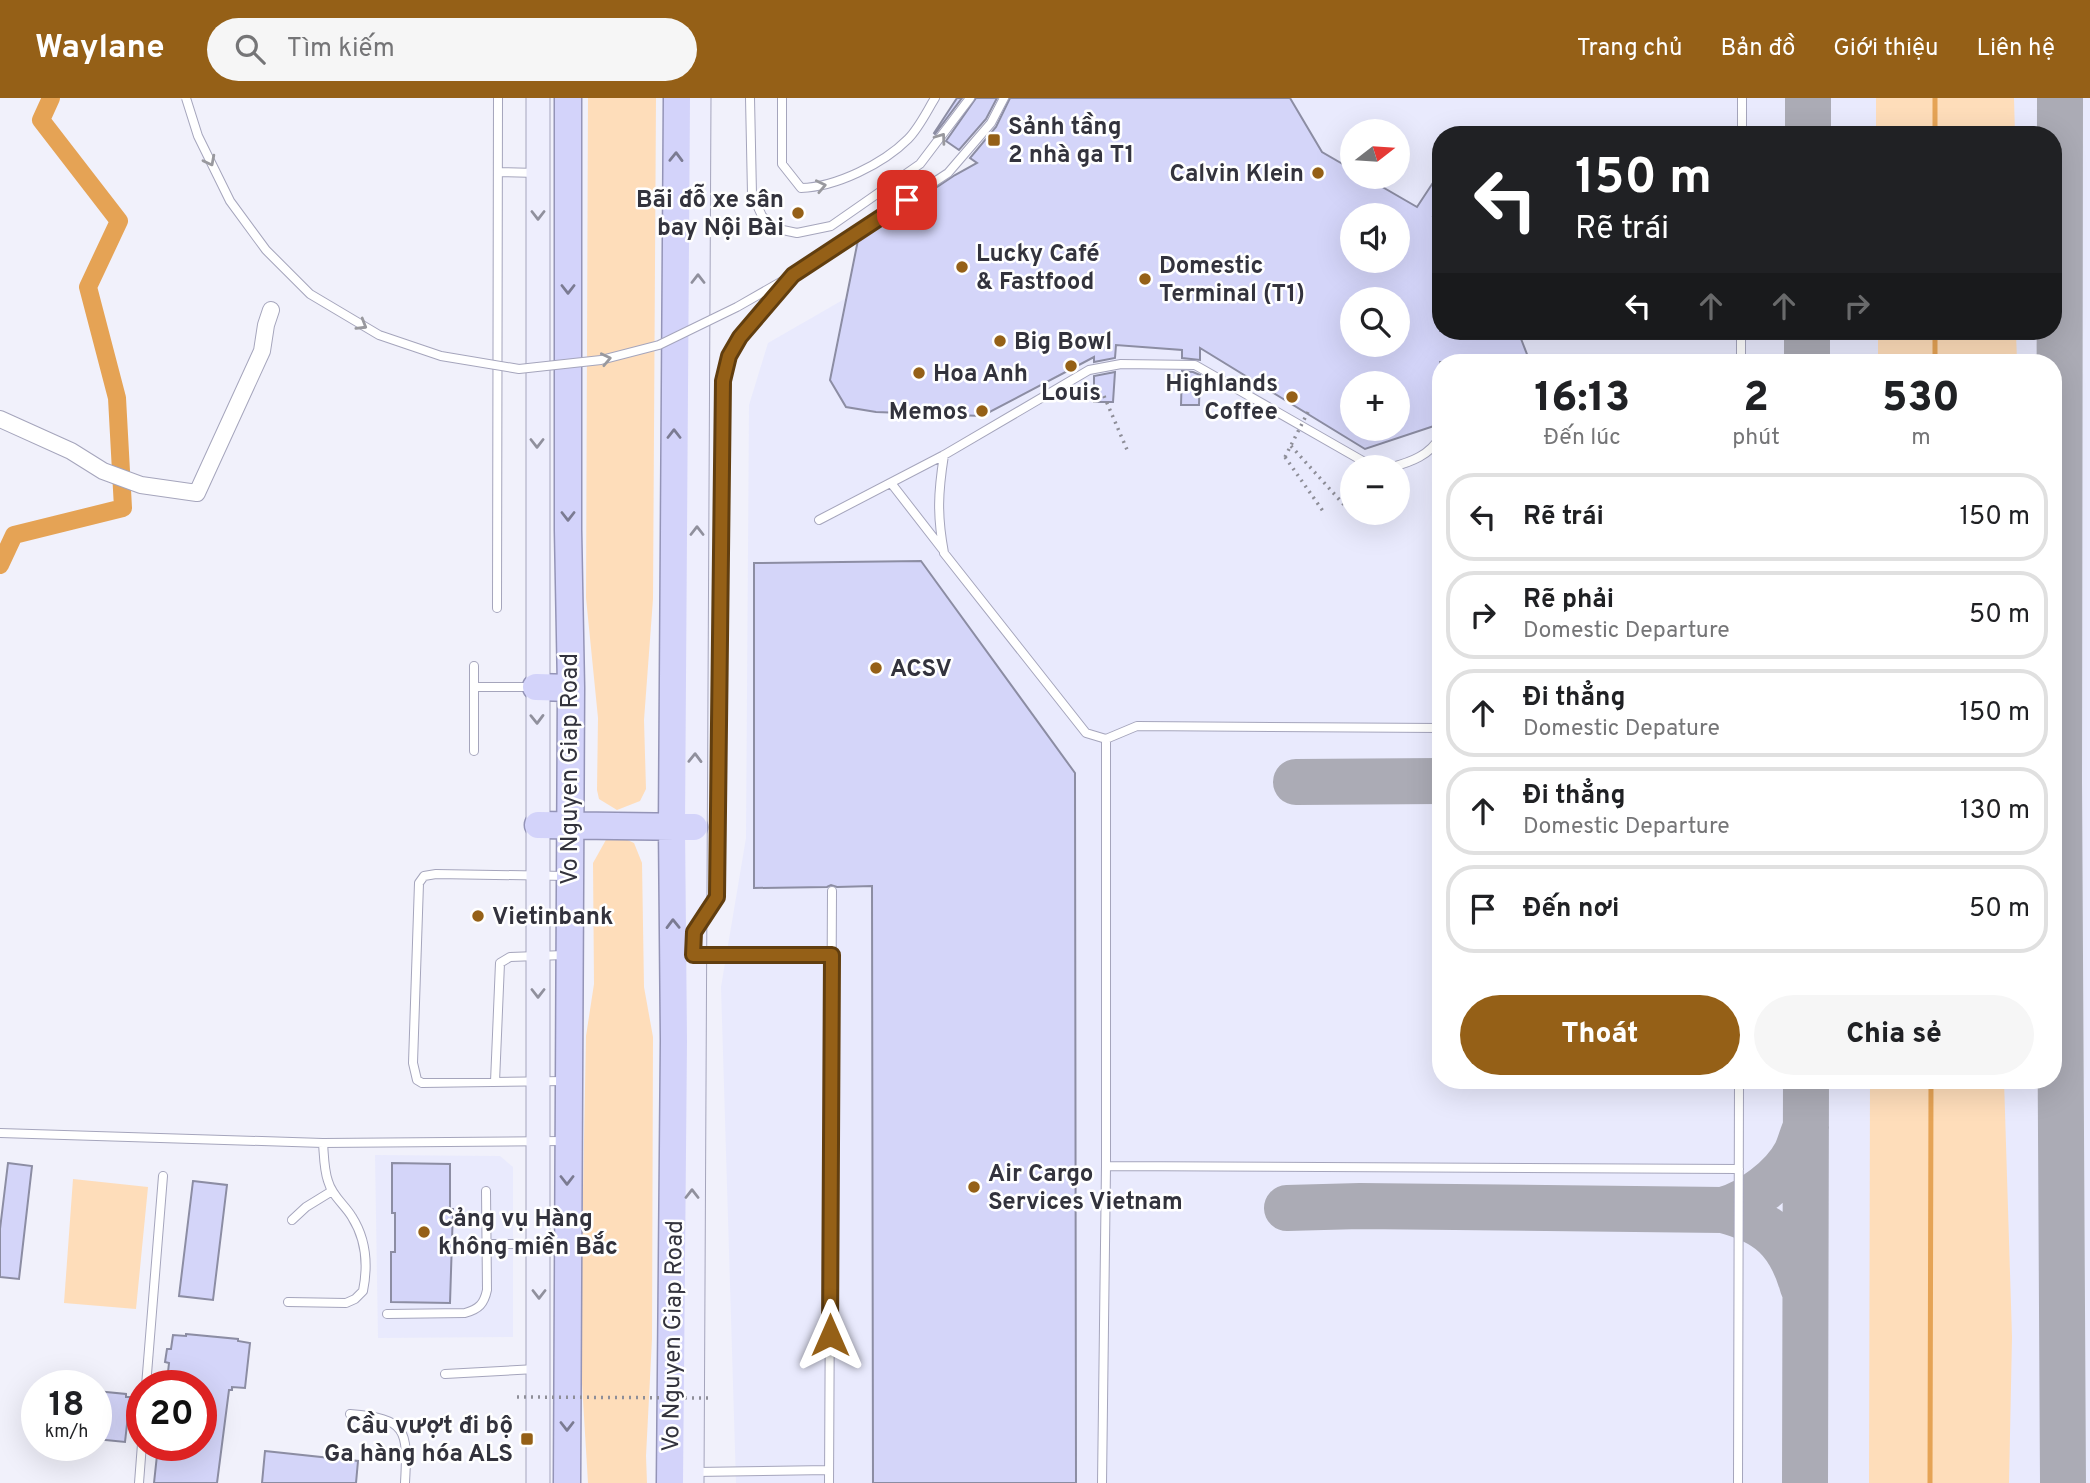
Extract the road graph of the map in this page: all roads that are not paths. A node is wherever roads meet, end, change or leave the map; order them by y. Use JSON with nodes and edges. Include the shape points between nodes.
{"nodes":[{"id":1,"x":186,"y":98,"type":"edge"},
{"id":2,"x":498,"y":98,"type":"edge"},
{"id":3,"x":538,"y":98,"type":"edge"},
{"id":4,"x":568,"y":98,"type":"edge"},
{"id":5,"x":677,"y":98,"type":"edge"},
{"id":6,"x":699,"y":98,"type":"edge"},
{"id":7,"x":750,"y":98,"type":"edge"},
{"id":8,"x":782,"y":98,"type":"edge"},
{"id":9,"x":935,"y":98,"type":"edge"},
{"id":10,"x":970,"y":98,"type":"edge"},
{"id":11,"x":1004,"y":98,"type":"edge"},
{"id":12,"x":1742,"y":98,"type":"edge"},
{"id":13,"x":1742,"y":126,"type":"edge"},
{"id":14,"x":498,"y":172,"type":"junction"},
{"id":15,"x":538,"y":173,"type":"junction"},
{"id":16,"x":793,"y":275,"type":"junction"},
{"id":17,"x":271,"y":310,"type":"dead end"},
{"id":18,"x":0,"y":419,"type":"edge"},
{"id":19,"x":1432,"y":446,"type":"edge"},
{"id":20,"x":944,"y":455,"type":"junction"},
{"id":21,"x":1352,"y":455,"type":"edge"},
{"id":22,"x":1410,"y":462,"type":"edge"},
{"id":23,"x":891,"y":483,"type":"junction"},
{"id":24,"x":820,"y":520,"type":"dead end"},
{"id":25,"x":944,"y":553,"type":"junction"},
{"id":26,"x":497,"y":608,"type":"dead end"},
{"id":27,"x":696,"y":609,"type":"junction"},
{"id":28,"x":673,"y":632,"type":"junction"},
{"id":29,"x":474,"y":666,"type":"dead end"},
{"id":30,"x":474,"y":687,"type":"junction"},
{"id":31,"x":536,"y":687,"type":"junction"},
{"id":32,"x":571,"y":688,"type":"junction"},
{"id":33,"x":1432,"y":728,"type":"edge"},
{"id":34,"x":1106,"y":739,"type":"junction"},
{"id":35,"x":474,"y":751,"type":"dead end"},
{"id":36,"x":538,"y":825,"type":"junction"},
{"id":37,"x":570,"y":825,"type":"junction"},
{"id":38,"x":683,"y":826,"type":"junction"},
{"id":39,"x":538,"y":875,"type":"junction"},
{"id":40,"x":569,"y":876,"type":"junction"},
{"id":41,"x":832,"y":891,"type":"dead end"},
{"id":42,"x":694,"y":932,"type":"junction"},
{"id":43,"x":569,"y":955,"type":"junction"},
{"id":44,"x":683,"y":955,"type":"junction"},
{"id":45,"x":832,"y":955,"type":"junction"},
{"id":46,"x":538,"y":956,"type":"junction"},
{"id":47,"x":693,"y":996,"type":"junction"},
{"id":48,"x":674,"y":1041,"type":"junction"},
{"id":49,"x":568,"y":1081,"type":"junction"},
{"id":50,"x":495,"y":1082,"type":"junction"},
{"id":51,"x":538,"y":1082,"type":"junction"},
{"id":52,"x":1739,"y":1089,"type":"edge"},
{"id":53,"x":0,"y":1133,"type":"edge"},
{"id":54,"x":567,"y":1141,"type":"junction"},
{"id":55,"x":538,"y":1142,"type":"junction"},
{"id":56,"x":323,"y":1143,"type":"junction"},
{"id":57,"x":1106,"y":1166,"type":"junction"},
{"id":58,"x":1739,"y":1169,"type":"junction"},
{"id":59,"x":163,"y":1176,"type":"dead end"},
{"id":60,"x":332,"y":1191,"type":"junction"},
{"id":61,"x":486,"y":1191,"type":"dead end"},
{"id":62,"x":292,"y":1220,"type":"dead end"},
{"id":63,"x":487,"y":1244,"type":"junction"},
{"id":64,"x":539,"y":1244,"type":"junction"},
{"id":65,"x":288,"y":1302,"type":"dead end"},
{"id":66,"x":387,"y":1314,"type":"dead end"},
{"id":67,"x":539,"y":1369,"type":"junction"},
{"id":68,"x":147,"y":1370,"type":"edge"},
{"id":69,"x":445,"y":1374,"type":"dead end"},
{"id":70,"x":350,"y":1414,"type":"dead end"},
{"id":71,"x":141,"y":1461,"type":"edge"},
{"id":72,"x":829,"y":1470,"type":"junction"},
{"id":73,"x":685,"y":1479,"type":"edge"},
{"id":74,"x":139,"y":1483,"type":"edge"},
{"id":75,"x":405,"y":1483,"type":"edge"},
{"id":76,"x":538,"y":1483,"type":"edge"},
{"id":77,"x":567,"y":1483,"type":"edge"},
{"id":78,"x":829,"y":1483,"type":"edge"},
{"id":79,"x":1102,"y":1483,"type":"edge"},
{"id":80,"x":1738,"y":1483,"type":"edge"}],
"edges":[{"from":1,"to":16,"type":"lane","one_way":true,"bridge":true,"via":[[198,136],[230,201],[266,250],[310,294],[379,334],[442,356],[519,369],[601,360],[659,345]]},
{"from":2,"to":14,"type":"lane"},
{"from":3,"to":15,"type":"main road","name":"Vo Nguyen Giap Road"},
{"from":4,"to":32,"type":"highway","name":"Vo Nguyen Giap Road","one_way":true},
{"from":28,"to":5,"type":"highway","name":"Vo Nguyen Giap Road","one_way":true},
{"from":27,"to":6,"type":"main road","name":"Vo Nguyen Giap Road","one_way":true},
{"from":7,"to":10,"type":"lane","one_way":true,"via":[[752,194],[773,228],[797,233],[831,226],[913,169]]},
{"from":8,"to":9,"type":"lane","one_way":true,"via":[[782,164],[801,188],[821,188],[879,160],[909,138]]},
{"from":11,"to":16,"type":"lane","via":[[991,123],[948,173]]},
{"from":12,"to":13,"type":"lane"},
{"from":14,"to":15,"type":"lane"},
{"from":14,"to":26,"type":"lane"},
{"from":15,"to":31,"type":"main road","name":"Vo Nguyen Giap Road","one_way":true},
{"from":16,"to":42,"type":"lane","via":[[740,337],[723,381],[717,897]]},
{"from":17,"to":18,"type":"street","via":[[262,351],[197,493],[141,485],[103,471]]},
{"from":19,"to":22,"type":"lane"},
{"from":20,"to":21,"type":"lane","via":[[1090,370],[1121,364],[1195,365]]},
{"from":20,"to":23,"type":"lane"},
{"from":20,"to":25,"type":"lane","via":[[938,520]]},
{"from":23,"to":24,"type":"lane"},
{"from":23,"to":25,"type":"lane"},
{"from":25,"to":34,"type":"lane","via":[[1086,733]]},
{"from":27,"to":28,"type":"main road"},
{"from":38,"to":27,"type":"main road","name":"Vo Nguyen Giap Road","one_way":true},
{"from":28,"to":38,"type":"highway","name":"Vo Nguyen Giap Road"},
{"from":29,"to":30,"type":"lane"},
{"from":30,"to":31,"type":"lane"},
{"from":30,"to":35,"type":"lane"},
{"from":31,"to":32,"type":"highway"},
{"from":31,"to":36,"type":"main road","name":"Vo Nguyen Giap Road","one_way":true},
{"from":32,"to":37,"type":"highway","name":"Vo Nguyen Giap Road"},
{"from":33,"to":34,"type":"lane","via":[[1137,726]]},
{"from":34,"to":57,"type":"lane"},
{"from":36,"to":37,"type":"highway"},
{"from":36,"to":39,"type":"main road","name":"Vo Nguyen Giap Road"},
{"from":37,"to":38,"type":"highway"},
{"from":37,"to":40,"type":"highway","name":"Vo Nguyen Giap Road"},
{"from":38,"to":42,"type":"main road","name":"Vo Nguyen Giap Road"},
{"from":44,"to":38,"type":"highway","name":"Vo Nguyen Giap Road","one_way":true},
{"from":39,"to":40,"type":"lane"},
{"from":39,"to":46,"type":"main road","name":"Vo Nguyen Giap Road"},
{"from":39,"to":50,"type":"lane","via":[[436,874],[419,883],[413,1063],[417,1080]]},
{"from":40,"to":43,"type":"highway","name":"Vo Nguyen Giap Road"},
{"from":41,"to":45,"type":"lane"},
{"from":42,"to":44,"type":"main road","name":"Vo Nguyen Giap Road"},
{"from":43,"to":46,"type":"lane"},
{"from":43,"to":49,"type":"highway","name":"Vo Nguyen Giap Road"},
{"from":44,"to":45,"type":"lane"},
{"from":44,"to":47,"type":"main road","name":"Vo Nguyen Giap Road"},
{"from":44,"to":48,"type":"highway","name":"Vo Nguyen Giap Road"},
{"from":45,"to":72,"type":"lane"},
{"from":46,"to":50,"type":"lane","via":[[510,957],[500,963]]},
{"from":46,"to":51,"type":"main road","name":"Vo Nguyen Giap Road","one_way":true},
{"from":47,"to":48,"type":"main road"},
{"from":73,"to":47,"type":"main road","name":"Vo Nguyen Giap Road","one_way":true},
{"from":48,"to":73,"type":"highway","name":"Vo Nguyen Giap Road"},
{"from":49,"to":51,"type":"lane"},
{"from":49,"to":54,"type":"highway","name":"Vo Nguyen Giap Road"},
{"from":50,"to":51,"type":"lane"},
{"from":51,"to":55,"type":"main road","name":"Vo Nguyen Giap Road"},
{"from":52,"to":58,"type":"lane"},
{"from":53,"to":56,"type":"lane"},
{"from":54,"to":55,"type":"lane"},
{"from":54,"to":77,"type":"highway","name":"Vo Nguyen Giap Road","one_way":true},
{"from":55,"to":56,"type":"lane"},
{"from":55,"to":64,"type":"main road","name":"Vo Nguyen Giap Road"},
{"from":56,"to":60,"type":"lane"},
{"from":57,"to":58,"type":"lane"},
{"from":57,"to":79,"type":"lane"},
{"from":58,"to":80,"type":"lane"},
{"from":59,"to":68,"type":"lane"},
{"from":60,"to":62,"type":"lane"},
{"from":60,"to":65,"type":"lane","via":[[363,1240],[363,1291],[346,1303]]},
{"from":61,"to":63,"type":"lane"},
{"from":63,"to":64,"type":"lane"},
{"from":63,"to":66,"type":"lane","via":[[487,1290],[477,1309]]},
{"from":64,"to":67,"type":"main road","name":"Vo Nguyen Giap Road","one_way":true},
{"from":67,"to":69,"type":"lane"},
{"from":67,"to":76,"type":"main road","name":"Vo Nguyen Giap Road"},
{"from":70,"to":75,"type":"lane","via":[[397,1424],[407,1451]]},
{"from":71,"to":74,"type":"lane"},
{"from":72,"to":73,"type":"lane"},
{"from":72,"to":78,"type":"lane"}]}
